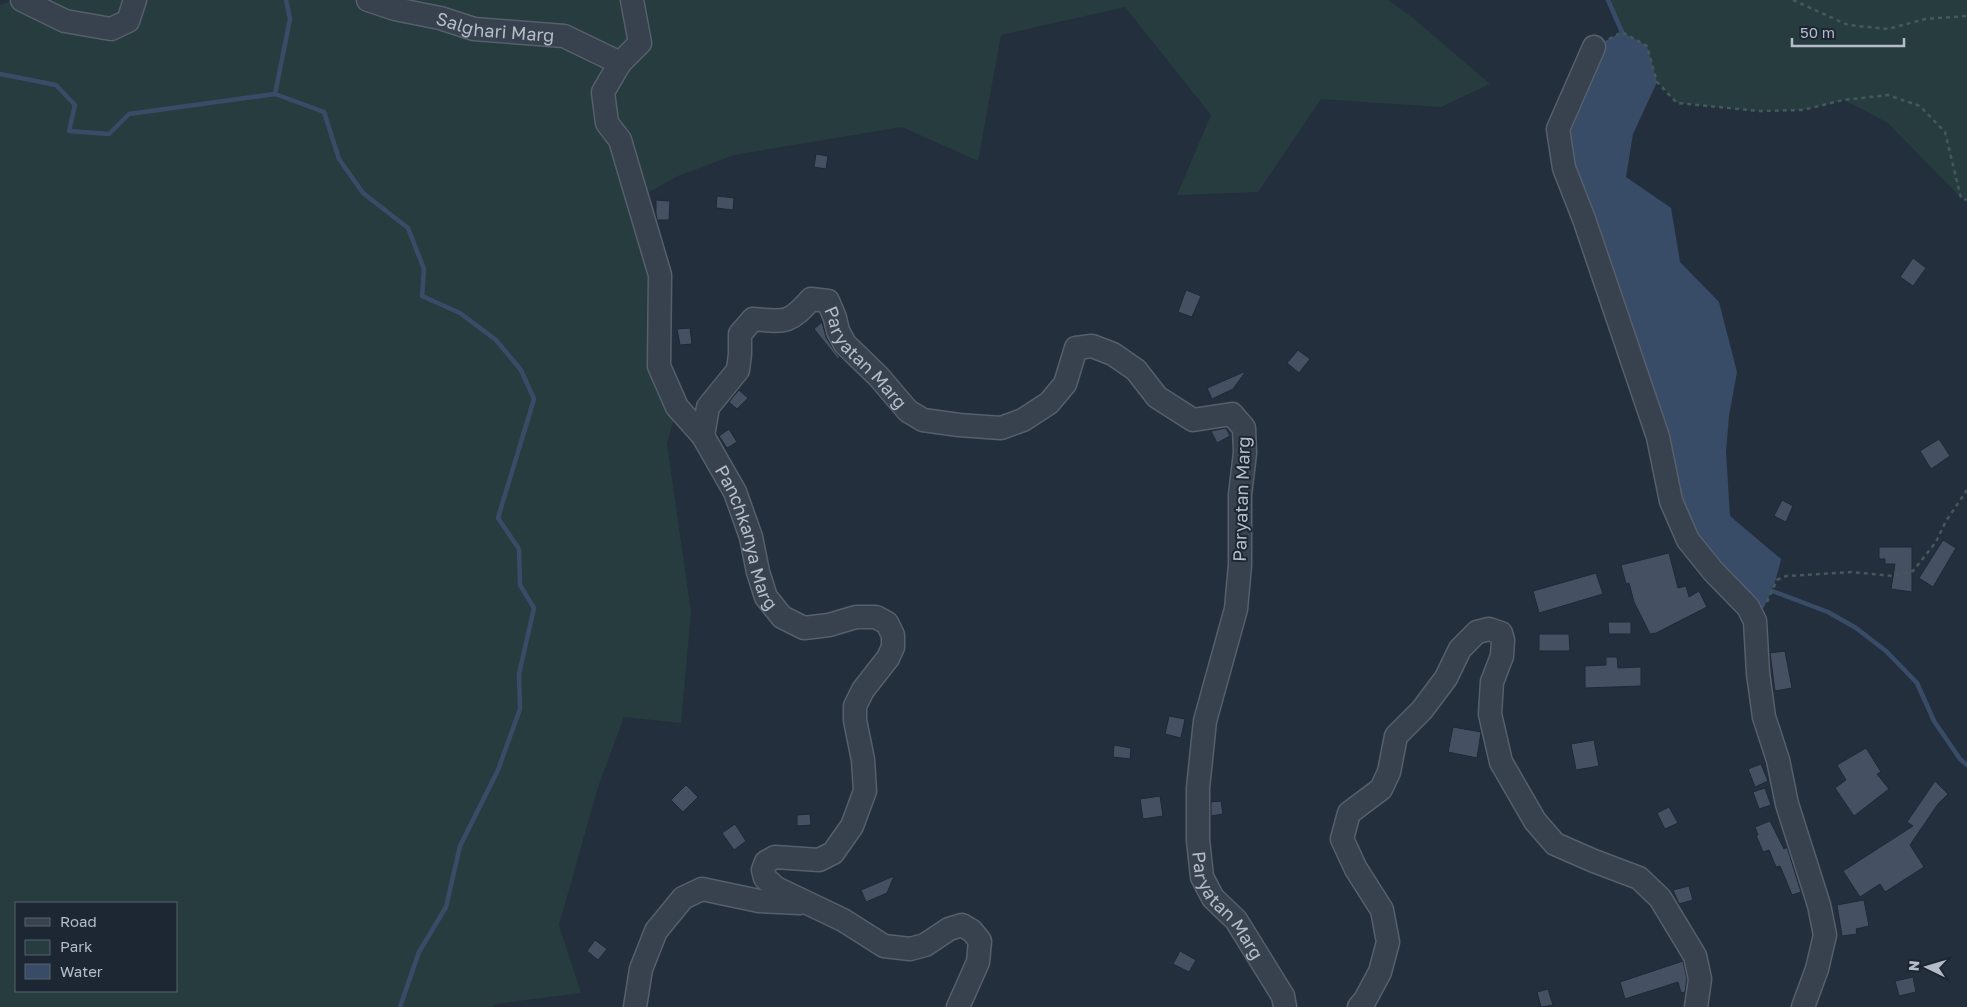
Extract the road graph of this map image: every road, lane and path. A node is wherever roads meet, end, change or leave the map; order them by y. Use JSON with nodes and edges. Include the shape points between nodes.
{"nodes":[{"id":1,"x":22,"y":0,"type":"edge"},
{"id":2,"x":135,"y":0,"type":"edge"},
{"id":3,"x":368,"y":0,"type":"edge"},
{"id":4,"x":632,"y":0,"type":"edge"},
{"id":5,"x":1793,"y":0,"type":"edge"},
{"id":6,"x":1967,"y":16,"type":"edge"},
{"id":7,"x":1594,"y":47,"type":"joint"},
{"id":8,"x":620,"y":63,"type":"junction"},
{"id":9,"x":1967,"y":200,"type":"edge"},
{"id":10,"x":703,"y":436,"type":"junction"},
{"id":11,"x":1967,"y":490,"type":"edge"},
{"id":12,"x":1766,"y":606,"type":"dead end"},
{"id":13,"x":806,"y":904,"type":"junction"},
{"id":14,"x":635,"y":1007,"type":"edge"},
{"id":15,"x":958,"y":1007,"type":"edge"},
{"id":16,"x":1285,"y":1007,"type":"edge"},
{"id":17,"x":1359,"y":1007,"type":"edge"},
{"id":18,"x":1696,"y":1007,"type":"edge"},
{"id":19,"x":1803,"y":1007,"type":"edge"}],
"edges":[{"from":1,"to":2,"type":"street","via":[[66,21],[111,29],[128,21]]},
{"from":3,"to":8,"type":"street","name":"Salghari Marg","via":[[474,29],[564,36]]},
{"from":4,"to":8,"type":"street","name":"Panchkanya Marg","via":[[640,43]]},
{"from":5,"to":6,"type":"path","via":[[1848,25],[1888,29],[1925,19]]},
{"from":7,"to":9,"type":"path","via":[[1622,32],[1646,46],[1657,82],[1677,103],[1759,111],[1803,110],[1843,100],[1888,95],[1920,106],[1945,132],[1961,198]]},
{"from":7,"to":19,"type":"street","via":[[1558,128],[1564,168],[1658,437],[1671,501],[1684,532],[1748,607],[1755,621],[1764,717],[1820,905],[1824,935],[1817,969]]},
{"from":8,"to":10,"type":"street","name":"Panchkanya Marg","via":[[604,92],[604,102],[607,123],[620,140],[660,276],[659,366],[677,408]]},
{"from":10,"to":13,"type":"street","name":"Panchkanya Marg","via":[[735,492],[751,537],[766,597],[782,617],[804,628],[856,617],[876,617],[887,623],[892,635],[894,647],[855,706],[865,791],[852,826],[833,853],[819,860],[775,857],[766,862],[763,870],[765,878],[776,888]]},
{"from":10,"to":16,"type":"street","name":"Paryatan Marg","via":[[708,407],[738,370],[740,334],[753,319],[784,320],[796,316],[811,299],[828,301],[845,344],[908,411],[923,420],[1001,428],[1023,420],[1048,403],[1066,384],[1076,348],[1092,346],[1114,354],[1136,370],[1157,397],[1193,420],[1232,414],[1244,428],[1238,591],[1205,721],[1198,788],[1198,840],[1202,877],[1213,898],[1236,920],[1283,996]]},
{"from":11,"to":12,"type":"path","via":[[1946,520],[1936,542],[1913,571],[1893,576],[1851,572],[1786,576],[1777,580]]},
{"from":13,"to":14,"type":"street","via":[[759,901],[702,889],[683,898],[656,931],[641,969]]},
{"from":13,"to":15,"type":"street","name":"Panchkanya Marg","via":[[843,920],[884,946],[897,949],[925,945],[949,929],[962,925],[972,931],[980,941],[978,962]]},
{"from":17,"to":18,"type":"street","via":[[1380,972],[1388,942],[1382,910],[1356,869],[1342,839],[1349,813],[1381,789],[1389,772],[1396,736],[1422,710],[1446,678],[1460,649],[1477,632],[1489,630],[1501,633],[1503,640],[1502,656],[1492,682],[1490,714],[1501,762],[1535,821],[1555,844],[1639,878],[1660,898],[1695,956],[1700,978]]}]}
